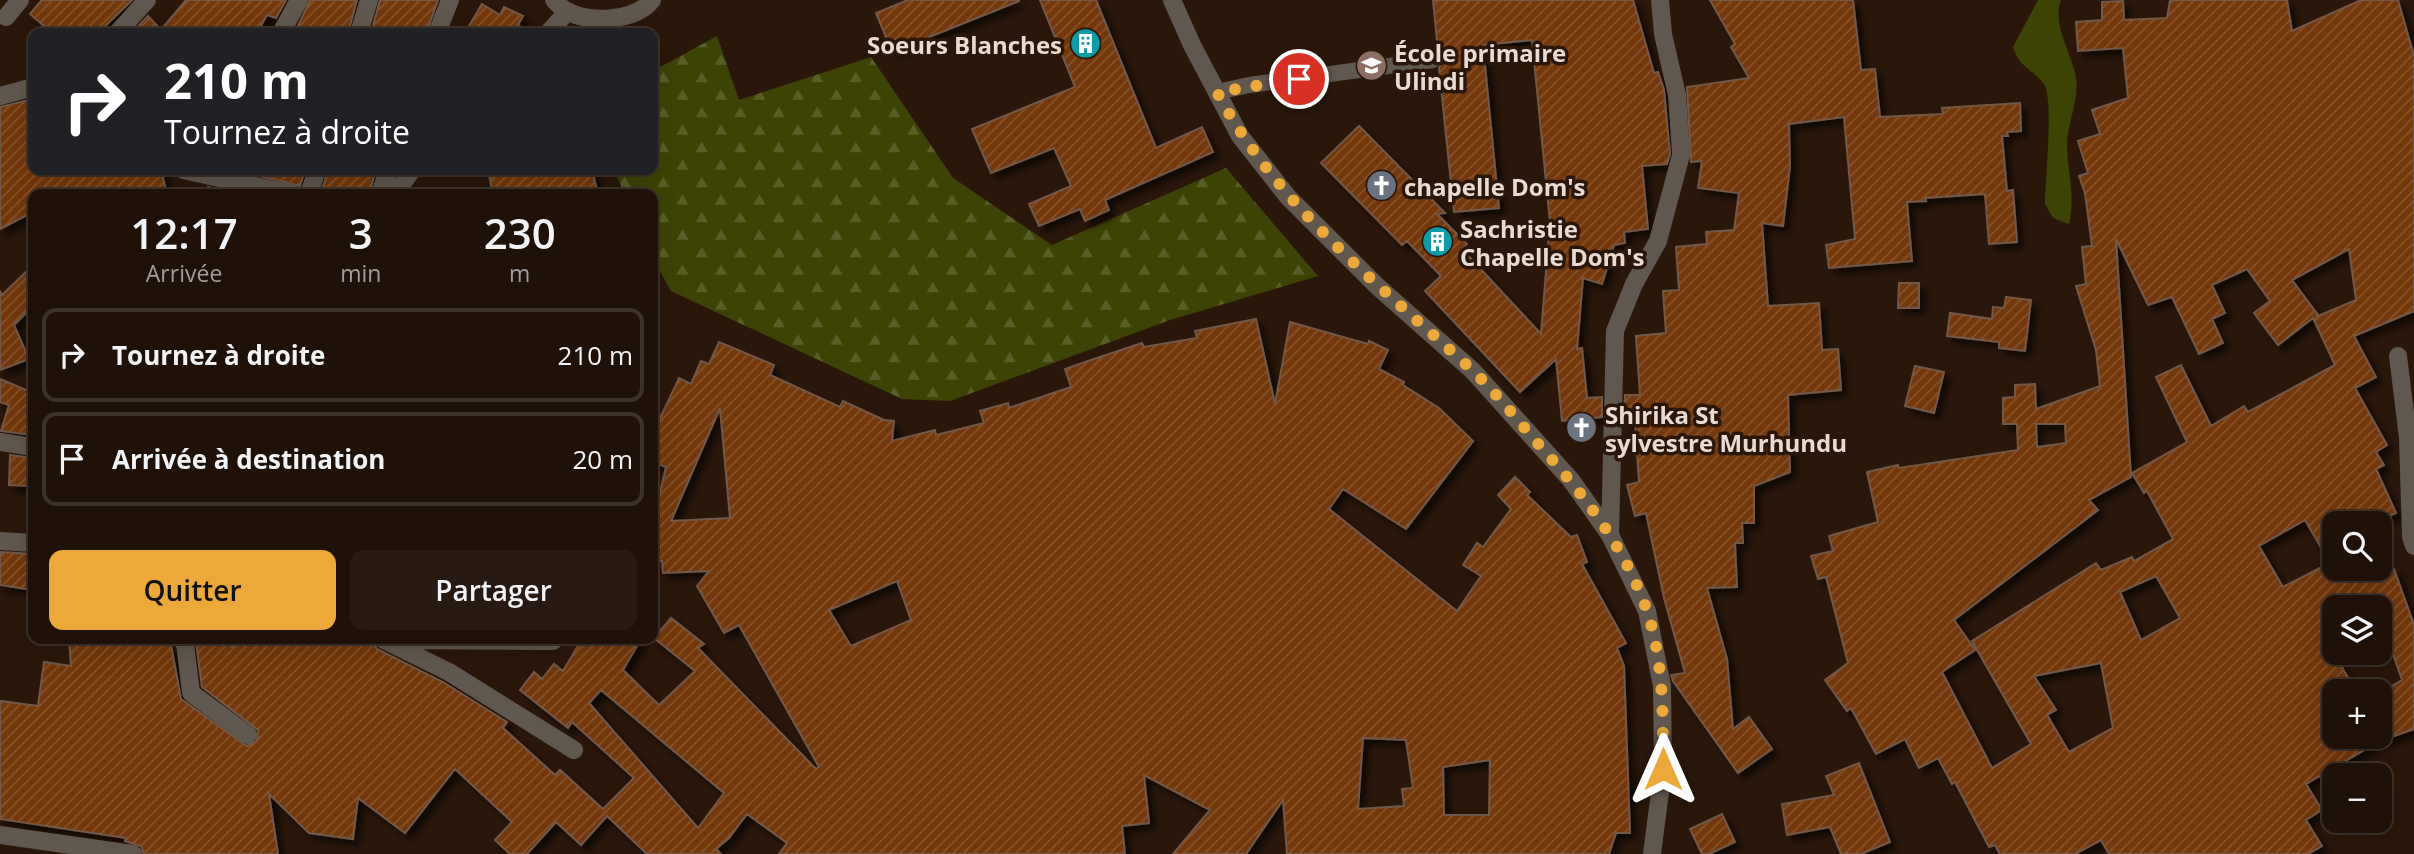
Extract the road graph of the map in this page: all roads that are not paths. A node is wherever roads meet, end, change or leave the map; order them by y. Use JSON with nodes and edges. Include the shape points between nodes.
{"nodes":[{"id":1,"x":20,"y":0,"type":"edge"},
{"id":2,"x":147,"y":0,"type":"edge"},
{"id":3,"x":299,"y":0,"type":"edge"},
{"id":4,"x":369,"y":0,"type":"edge"},
{"id":5,"x":450,"y":0,"type":"edge"},
{"id":6,"x":652,"y":0,"type":"edge"},
{"id":7,"x":1172,"y":0,"type":"edge"},
{"id":8,"x":1660,"y":0,"type":"edge"},
{"id":9,"x":560,"y":6,"type":"edge"},
{"id":10,"x":6,"y":17,"type":"dead end"},
{"id":11,"x":122,"y":28,"type":"edge"},
{"id":12,"x":284,"y":28,"type":"edge"},
{"id":13,"x":361,"y":28,"type":"edge"},
{"id":14,"x":439,"y":28,"type":"edge"},
{"id":15,"x":550,"y":28,"type":"edge"},
{"id":16,"x":1433,"y":61,"type":"dead end"},
{"id":17,"x":28,"y":88,"type":"edge"},
{"id":18,"x":1217,"y":92,"type":"junction"},
{"id":19,"x":0,"y":96,"type":"edge"},
{"id":20,"x":236,"y":175,"type":"edge"},
{"id":21,"x":277,"y":189,"type":"edge"},
{"id":22,"x":2398,"y":356,"type":"dead end"},
{"id":23,"x":0,"y":442,"type":"edge"},
{"id":24,"x":28,"y":446,"type":"edge"},
{"id":25,"x":1610,"y":535,"type":"junction"},
{"id":26,"x":0,"y":541,"type":"edge"},
{"id":27,"x":28,"y":543,"type":"edge"},
{"id":28,"x":2414,"y":546,"type":"edge"},
{"id":29,"x":185,"y":644,"type":"edge"},
{"id":30,"x":393,"y":644,"type":"edge"},
{"id":31,"x":248,"y":735,"type":"dead end"},
{"id":32,"x":574,"y":750,"type":"dead end"},
{"id":33,"x":0,"y":835,"type":"edge"},
{"id":34,"x":133,"y":854,"type":"edge"},
{"id":35,"x":1652,"y":854,"type":"edge"}],
"edges":[{"from":1,"to":10,"type":"street"},
{"from":2,"to":11,"type":"street"},
{"from":3,"to":12,"type":"street"},
{"from":4,"to":13,"type":"street"},
{"from":5,"to":14,"type":"street"},
{"from":6,"to":9,"type":"street","via":[[647,7],[621,17],[594,18]]},
{"from":7,"to":18,"type":"street"},
{"from":8,"to":25,"type":"street","via":[[1677,94],[1681,155],[1658,241],[1615,331]]},
{"from":9,"to":15,"type":"street"},
{"from":16,"to":18,"type":"lane"},
{"from":17,"to":19,"type":"street"},
{"from":18,"to":25,"type":"street","via":[[1240,136],[1288,197],[1377,286],[1473,371],[1571,480]]},
{"from":20,"to":21,"type":"street"},
{"from":22,"to":28,"type":"street"},
{"from":23,"to":24,"type":"street"},
{"from":25,"to":35,"type":"street","via":[[1647,611],[1662,686],[1663,769]]},
{"from":26,"to":27,"type":"street"},
{"from":29,"to":31,"type":"street","via":[[191,693]]},
{"from":30,"to":32,"type":"street","via":[[449,672]]},
{"from":33,"to":34,"type":"street"}]}
